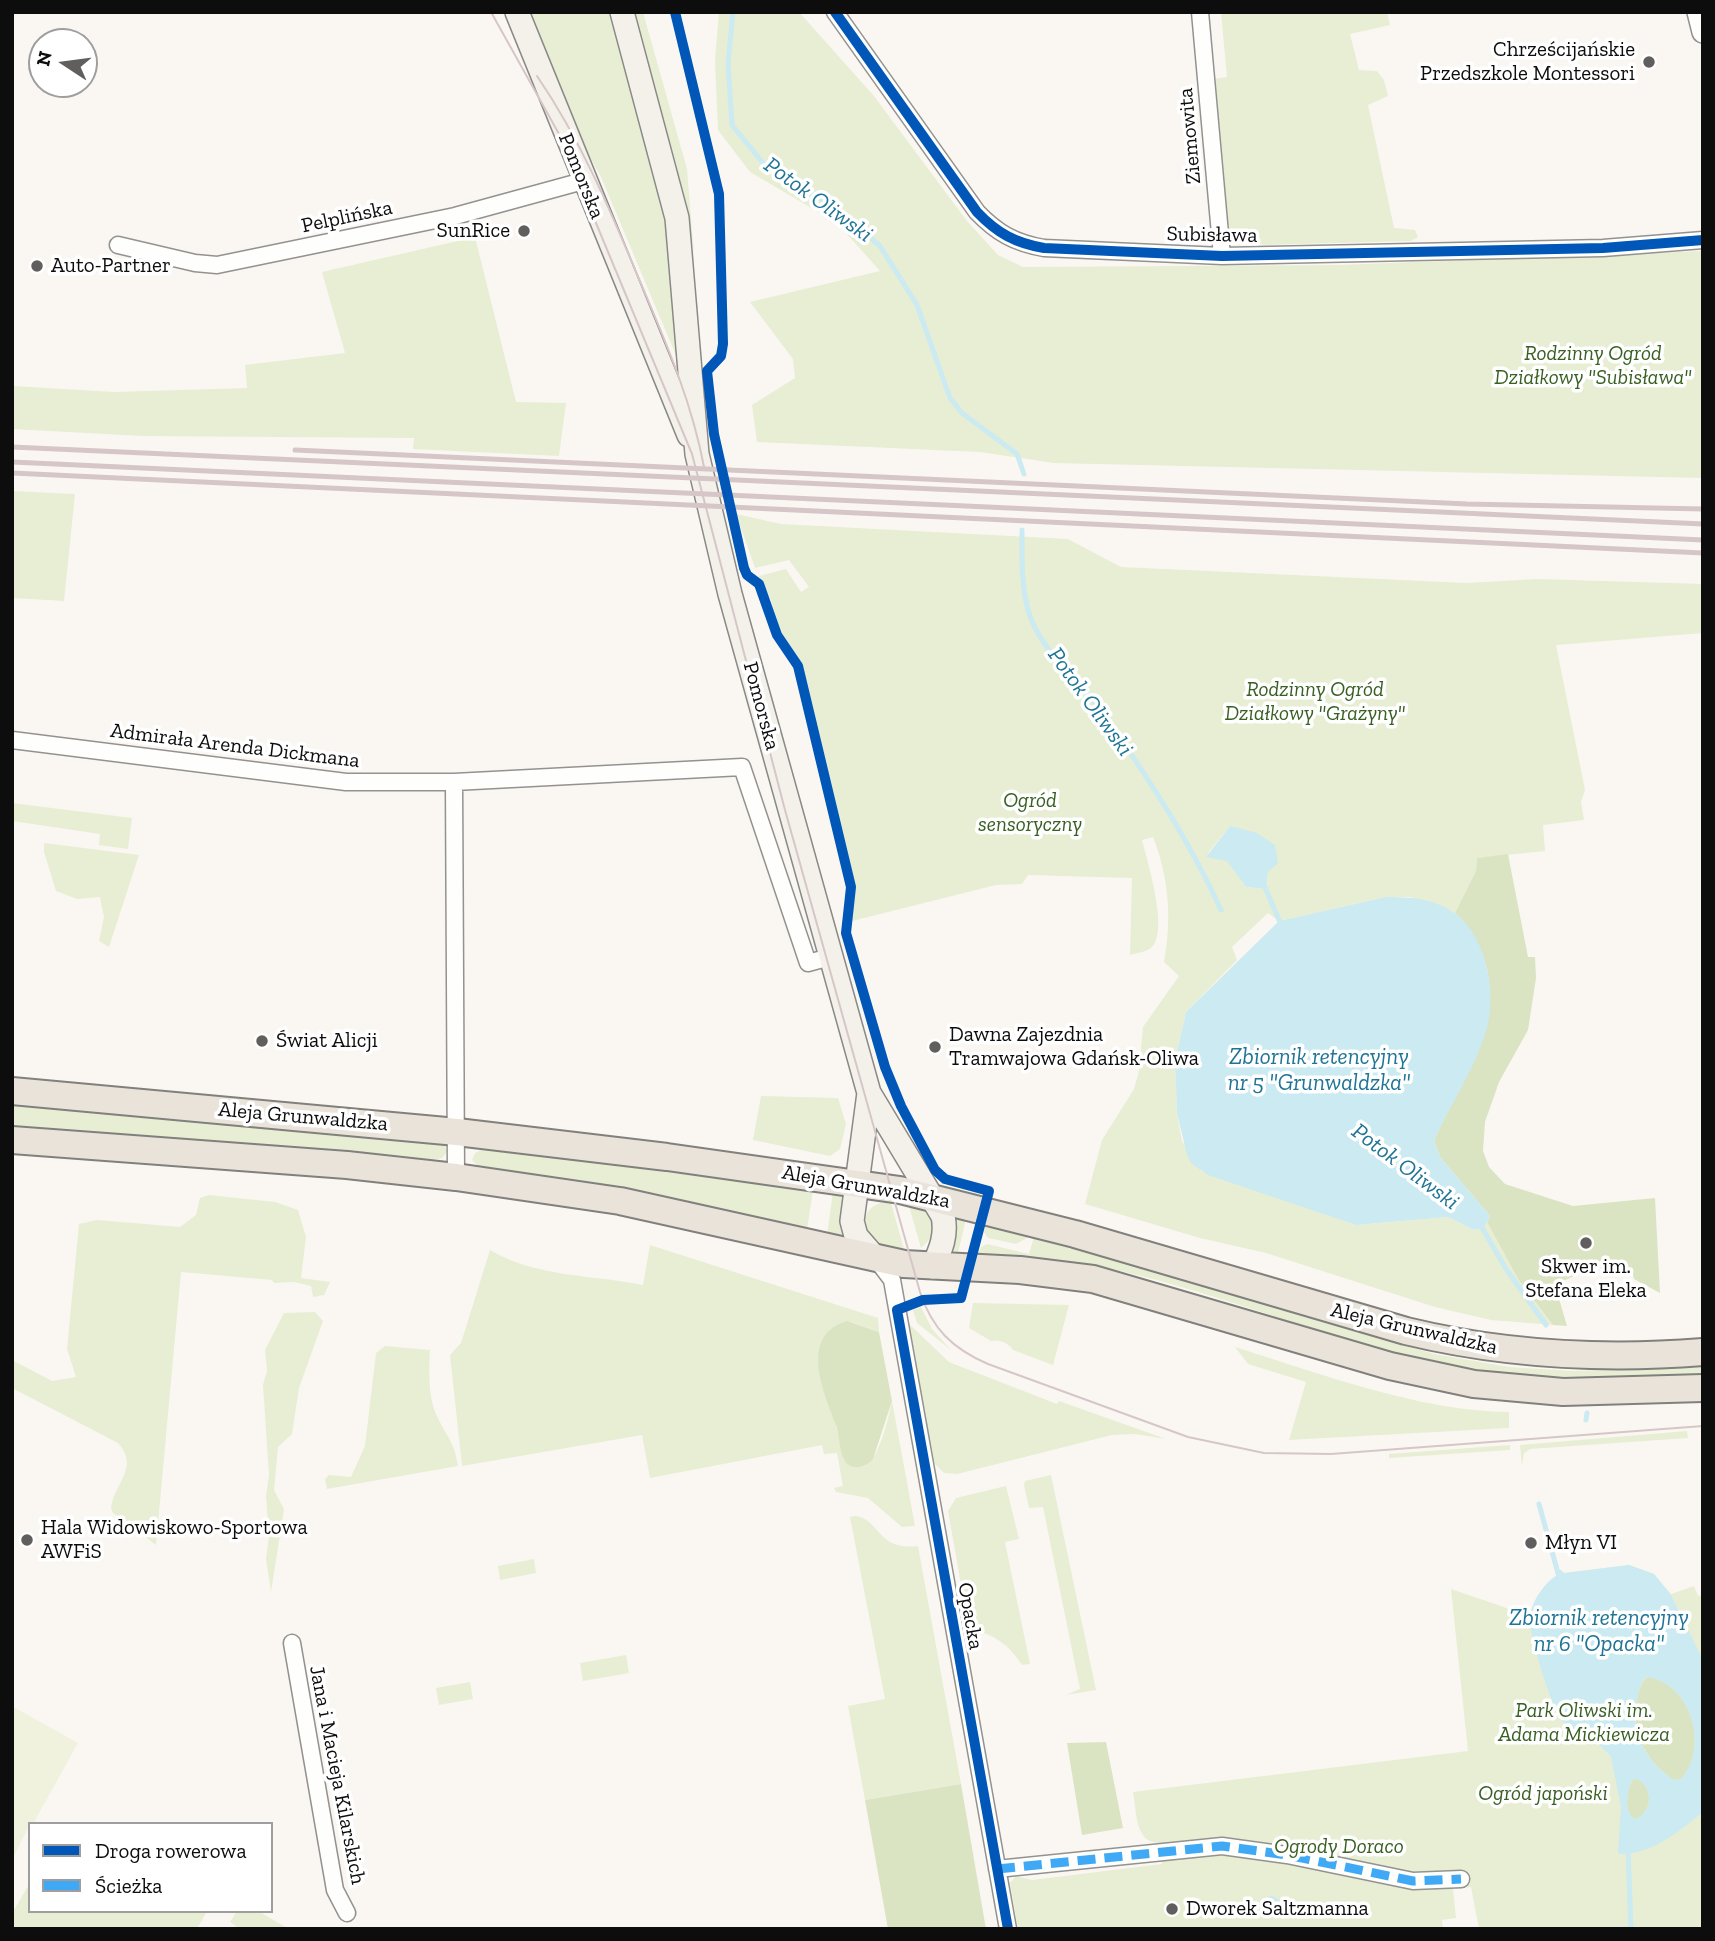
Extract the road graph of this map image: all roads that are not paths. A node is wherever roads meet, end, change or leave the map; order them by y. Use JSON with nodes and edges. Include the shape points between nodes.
{"nodes":[{"id":1,"x":517,"y":12,"type":"edge"},
{"id":2,"x":622,"y":12,"type":"edge"},
{"id":3,"x":835,"y":12,"type":"edge"},
{"id":4,"x":1200,"y":12,"type":"edge"},
{"id":5,"x":1698,"y":12,"type":"edge"},
{"id":6,"x":1703,"y":32,"type":"edge"},
{"id":7,"x":583,"y":181,"type":"junction"},
{"id":8,"x":1703,"y":240,"type":"edge"},
{"id":9,"x":118,"y":244,"type":"dead end"},
{"id":10,"x":1222,"y":256,"type":"junction"},
{"id":11,"x":697,"y":454,"type":"junction"},
{"id":12,"x":12,"y":740,"type":"edge"},
{"id":13,"x":742,"y":767,"type":"joint"},
{"id":14,"x":453,"y":782,"type":"junction"},
{"id":15,"x":819,"y":960,"type":"junction"},
{"id":16,"x":12,"y":1091,"type":"edge"},
{"id":17,"x":869,"y":1093,"type":"junction"},
{"id":18,"x":457,"y":1132,"type":"junction"},
{"id":19,"x":12,"y":1140,"type":"edge"},
{"id":20,"x":456,"y":1177,"type":"junction"},
{"id":21,"x":858,"y":1183,"type":"junction"},
{"id":22,"x":933,"y":1196,"type":"junction"},
{"id":23,"x":876,"y":1259,"type":"junction"},
{"id":24,"x":933,"y":1267,"type":"junction"},
{"id":25,"x":1703,"y":1352,"type":"edge"},
{"id":26,"x":1703,"y":1388,"type":"edge"},
{"id":27,"x":292,"y":1643,"type":"dead end"},
{"id":28,"x":998,"y":1869,"type":"junction"},
{"id":29,"x":1461,"y":1879,"type":"dead end"},
{"id":30,"x":347,"y":1913,"type":"dead end"},
{"id":31,"x":1008,"y":1929,"type":"edge"}],
"edges":[{"from":1,"to":7,"type":"main road","name":"Pomorska"},
{"from":2,"to":11,"type":"main road","name":"Pomorska","via":[[677,218]]},
{"from":3,"to":10,"type":"street","name":"Subisława","via":[[977,212],[1004,236],[1044,248]]},
{"from":4,"to":10,"type":"street","name":"Ziemowita"},
{"from":5,"to":6,"type":"street"},
{"from":7,"to":9,"type":"street","name":"Pelplińska","via":[[455,216],[217,265]]},
{"from":7,"to":11,"type":"main road","name":"Pomorska"},
{"from":8,"to":10,"type":"street","name":"Subisława","via":[[1603,248]]},
{"from":11,"to":15,"type":"main road","name":"Pomorska"},
{"from":12,"to":14,"type":"street","name":"Admirała Arenda Dickmana","via":[[346,782]]},
{"from":13,"to":14,"type":"street","name":"Admirała Arenda Dickmana"},
{"from":13,"to":15,"type":"street","name":"Pomorska"},
{"from":14,"to":18,"type":"street"},
{"from":15,"to":17,"type":"main road","name":"Pomorska"},
{"from":16,"to":18,"type":"main road","name":"Aleja Grunwaldzka"},
{"from":17,"to":21,"type":"main road","name":"Pomorska"},
{"from":17,"to":22,"type":"main road","name":"Pomorska"},
{"from":18,"to":20,"type":"street"},
{"from":18,"to":21,"type":"main road","name":"Aleja Grunwaldzka"},
{"from":19,"to":20,"type":"main road","name":"Aleja Grunwaldzka"},
{"from":20,"to":23,"type":"main road","name":"Aleja Grunwaldzka","via":[[620,1201]]},
{"from":21,"to":22,"type":"main road","name":"Aleja Grunwaldzka"},
{"from":21,"to":23,"type":"main road","name":"Pomorska","via":[[852,1221],[856,1236]]},
{"from":22,"to":24,"type":"main road","name":"Pomorska","via":[[946,1229]]},
{"from":22,"to":25,"type":"main road","name":"Aleja Grunwaldzka","via":[[1464,1345],[1575,1356]]},
{"from":23,"to":24,"type":"main road","name":"Aleja Grunwaldzka"},
{"from":23,"to":28,"type":"street","name":"Opacka","via":[[892,1280]]},
{"from":24,"to":26,"type":"main road","name":"Aleja Grunwaldzka","via":[[1020,1270],[1093,1279],[1390,1366],[1474,1384],[1563,1392]]},
{"from":27,"to":30,"type":"street","name":"Jana i Macieja Kilarskich","via":[[335,1890]]},
{"from":28,"to":29,"type":"street","via":[[1222,1846],[1413,1881]]},
{"from":28,"to":31,"type":"street","name":"Opacka"}]}
